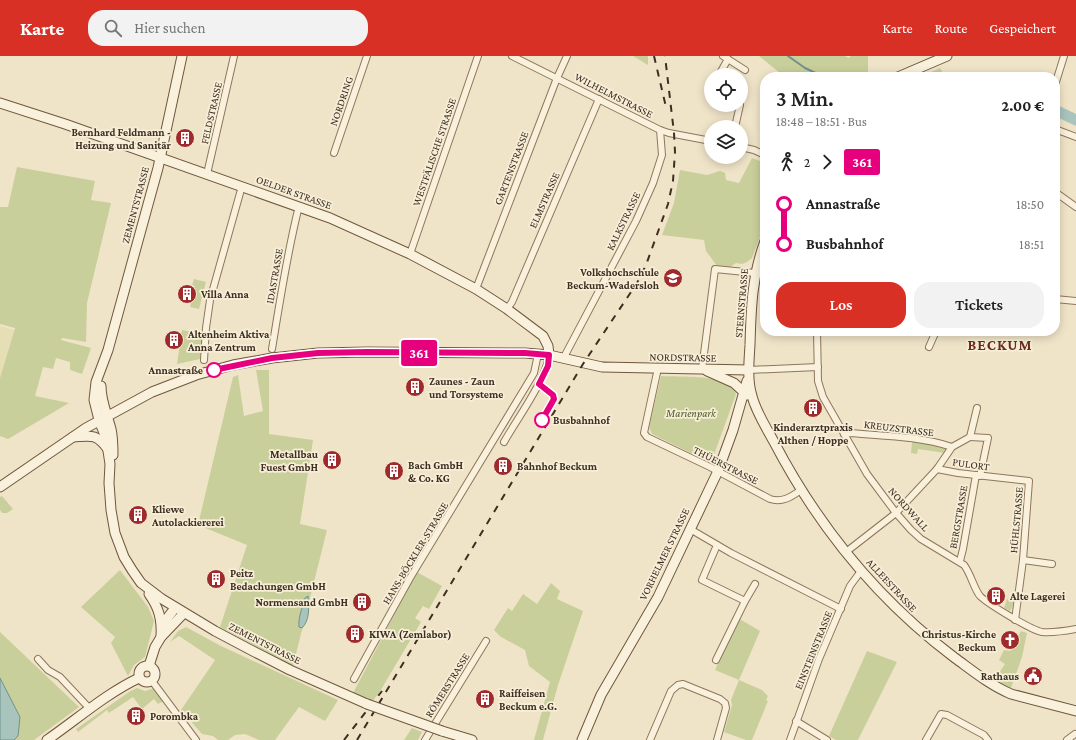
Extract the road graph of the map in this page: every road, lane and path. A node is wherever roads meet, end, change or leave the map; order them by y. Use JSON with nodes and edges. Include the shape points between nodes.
{"nodes":[{"id":1,"x":182,"y":56,"type":"edge"},
{"id":2,"x":234,"y":56,"type":"edge"},
{"id":3,"x":367,"y":56,"type":"edge"},
{"id":4,"x":478,"y":56,"type":"edge"},
{"id":5,"x":512,"y":56,"type":"edge"},
{"id":6,"x":567,"y":56,"type":"edge"},
{"id":7,"x":948,"y":56,"type":"edge"},
{"id":8,"x":1064,"y":56,"type":"edge"},
{"id":9,"x":726,"y":58,"type":"edge"},
{"id":10,"x":932,"y":59,"type":"edge"},
{"id":11,"x":722,"y":68,"type":"edge"},
{"id":12,"x":742,"y":68,"type":"edge"},
{"id":13,"x":907,"y":72,"type":"edge"},
{"id":14,"x":1059,"y":72,"type":"edge"},
{"id":15,"x":557,"y":78,"type":"junction"},
{"id":16,"x":599,"y":99,"type":"junction"},
{"id":17,"x":0,"y":103,"type":"edge"},
{"id":18,"x":660,"y":130,"type":"junction"},
{"id":19,"x":1060,"y":131,"type":"edge"},
{"id":20,"x":1076,"y":137,"type":"edge"},
{"id":21,"x":704,"y":140,"type":"edge"},
{"id":22,"x":748,"y":149,"type":"edge"},
{"id":23,"x":334,"y":153,"type":"dead end"},
{"id":24,"x":760,"y":153,"type":"edge"},
{"id":25,"x":160,"y":158,"type":"junction"},
{"id":26,"x":207,"y":174,"type":"junction"},
{"id":27,"x":242,"y":186,"type":"junction"},
{"id":28,"x":1060,"y":196,"type":"edge"},
{"id":29,"x":299,"y":206,"type":"junction"},
{"id":30,"x":1076,"y":207,"type":"edge"},
{"id":31,"x":410,"y":254,"type":"junction"},
{"id":32,"x":760,"y":260,"type":"edge"},
{"id":33,"x":755,"y":273,"type":"junction"},
{"id":34,"x":476,"y":289,"type":"junction"},
{"id":35,"x":1060,"y":299,"type":"edge"},
{"id":36,"x":1076,"y":301,"type":"edge"},
{"id":37,"x":508,"y":309,"type":"junction"},
{"id":38,"x":817,"y":336,"type":"edge"},
{"id":39,"x":934,"y":336,"type":"edge"},
{"id":40,"x":929,"y":347,"type":"dead end"},
{"id":41,"x":272,"y":349,"type":"dead end"},
{"id":42,"x":538,"y":354,"type":"junction"},
{"id":43,"x":549,"y":355,"type":"junction"},
{"id":44,"x":563,"y":359,"type":"junction"},
{"id":45,"x":204,"y":360,"type":"dead end"},
{"id":46,"x":818,"y":367,"type":"junction"},
{"id":47,"x":658,"y":368,"type":"junction"},
{"id":48,"x":702,"y":369,"type":"junction"},
{"id":49,"x":749,"y":370,"type":"junction"},
{"id":50,"x":744,"y":393,"type":"junction"},
{"id":51,"x":754,"y":403,"type":"junction"},
{"id":52,"x":977,"y":408,"type":"dead end"},
{"id":53,"x":103,"y":418,"type":"junction"},
{"id":54,"x":844,"y":434,"type":"junction"},
{"id":55,"x":71,"y":437,"type":"junction"},
{"id":56,"x":970,"y":437,"type":"junction"},
{"id":57,"x":504,"y":442,"type":"dead end"},
{"id":58,"x":952,"y":447,"type":"junction"},
{"id":59,"x":108,"y":449,"type":"junction"},
{"id":60,"x":937,"y":469,"type":"junction"},
{"id":61,"x":718,"y":471,"type":"junction"},
{"id":62,"x":978,"y":476,"type":"junction"},
{"id":63,"x":1029,"y":481,"type":"joint"},
{"id":64,"x":0,"y":487,"type":"edge"},
{"id":65,"x":801,"y":490,"type":"junction"},
{"id":66,"x":110,"y":500,"type":"junction"},
{"id":67,"x":896,"y":514,"type":"junction"},
{"id":68,"x":690,"y":529,"type":"junction"},
{"id":69,"x":717,"y":545,"type":"junction"},
{"id":70,"x":846,"y":552,"type":"junction"},
{"id":71,"x":1022,"y":560,"type":"junction"},
{"id":72,"x":960,"y":561,"type":"junction"},
{"id":73,"x":1052,"y":564,"type":"dead end"},
{"id":74,"x":861,"y":571,"type":"junction"},
{"id":75,"x":141,"y":583,"type":"junction"},
{"id":76,"x":755,"y":584,"type":"dead end"},
{"id":77,"x":745,"y":601,"type":"junction"},
{"id":78,"x":175,"y":608,"type":"junction"},
{"id":79,"x":841,"y":609,"type":"junction"},
{"id":80,"x":184,"y":613,"type":"junction"},
{"id":81,"x":1015,"y":620,"type":"junction"},
{"id":82,"x":162,"y":625,"type":"junction"},
{"id":83,"x":1076,"y":629,"type":"edge"},
{"id":84,"x":161,"y":637,"type":"junction"},
{"id":85,"x":486,"y":641,"type":"dead end"},
{"id":86,"x":38,"y":659,"type":"dead end"},
{"id":87,"x":716,"y":660,"type":"dead end"},
{"id":88,"x":149,"y":666,"type":"junction"},
{"id":89,"x":139,"y":678,"type":"junction"},
{"id":90,"x":354,"y":679,"type":"dead end"},
{"id":91,"x":152,"y":681,"type":"junction"},
{"id":92,"x":90,"y":709,"type":"junction"},
{"id":93,"x":1076,"y":711,"type":"edge"},
{"id":94,"x":796,"y":721,"type":"junction"},
{"id":95,"x":1075,"y":734,"type":"edge"},
{"id":96,"x":47,"y":740,"type":"edge"},
{"id":97,"x":196,"y":740,"type":"edge"},
{"id":98,"x":425,"y":740,"type":"edge"},
{"id":99,"x":472,"y":740,"type":"edge"},
{"id":100,"x":582,"y":740,"type":"edge"},
{"id":101,"x":650,"y":740,"type":"edge"},
{"id":102,"x":717,"y":740,"type":"edge"},
{"id":103,"x":790,"y":740,"type":"edge"},
{"id":104,"x":826,"y":740,"type":"edge"},
{"id":105,"x":926,"y":740,"type":"edge"},
{"id":106,"x":988,"y":740,"type":"edge"},
{"id":107,"x":1068,"y":740,"type":"edge"}],
"edges":[{"from":1,"to":25,"type":"street","name":"ZEMENTSTRASSE"},
{"from":2,"to":26,"type":"street","name":"FELDSTRASSE"},
{"from":3,"to":23,"type":"street","name":"NORDRING"},
{"from":4,"to":31,"type":"street","name":"WESTFÄLISCHE STRASSE"},
{"from":5,"to":15,"type":"street","name":"WILHELMSTRASSE"},
{"from":6,"to":15,"type":"street","name":"GARTENSTRASSE"},
{"from":7,"to":10,"type":"street"},
{"from":8,"to":14,"type":"street"},
{"from":9,"to":11,"type":"street"},
{"from":9,"to":12,"type":"street"},
{"from":10,"to":13,"type":"street"},
{"from":15,"to":16,"type":"street","name":"WILHELMSTRASSE"},
{"from":15,"to":34,"type":"street","name":"GARTENSTRASSE"},
{"from":16,"to":18,"type":"street","name":"WILHELMSTRASSE"},
{"from":16,"to":37,"type":"street","name":"ELMSTRASSE"},
{"from":17,"to":25,"type":"street","name":"OELDER STRASSE"},
{"from":18,"to":21,"type":"street","name":"WILHELMSTRASSE"},
{"from":18,"to":44,"type":"street","name":"KALKSTRASSE","via":[[662,155],[653,183],[636,221]]},
{"from":19,"to":20,"type":"street"},
{"from":22,"to":24,"type":"street"},
{"from":25,"to":26,"type":"street","name":"OELDER STRASSE"},
{"from":25,"to":53,"type":"street","name":"ZEMENTSTRASSE","via":[[100,382]]},
{"from":26,"to":27,"type":"street","name":"OELDER STRASSE"},
{"from":27,"to":29,"type":"street","name":"OELDER STRASSE"},
{"from":27,"to":45,"type":"street","via":[[210,300]]},
{"from":28,"to":30,"type":"street"},
{"from":29,"to":31,"type":"street","name":"OELDER STRASSE"},
{"from":29,"to":41,"type":"street","name":"IDASTRASSE"},
{"from":31,"to":34,"type":"street","name":"OELDER STRASSE"},
{"from":32,"to":33,"type":"street","name":"STERNSTRASSE"},
{"from":33,"to":48,"type":"street","via":[[715,269]]},
{"from":33,"to":49,"type":"street","name":"STERNSTRASSE"},
{"from":34,"to":37,"type":"street","name":"OELDER STRASSE"},
{"from":35,"to":36,"type":"street"},
{"from":37,"to":43,"type":"street","name":"OELDER STRASSE","via":[[543,336]]},
{"from":38,"to":46,"type":"street","name":"NORDWALL"},
{"from":39,"to":40,"type":"street"},
{"from":42,"to":43,"type":"street","name":"NORDSTRASSE"},
{"from":42,"to":53,"type":"street","name":"NORDSTRASSE","via":[[368,352],[318,353],[272,358],[233,365],[175,382]]},
{"from":42,"to":90,"type":"street","name":"HANS-BÖCKLER-STRASSE","via":[[534,374],[410,578]]},
{"from":43,"to":44,"type":"street","name":"NORDSTRASSE"},
{"from":43,"to":57,"type":"street","via":[[548,366],[539,384]]},
{"from":44,"to":47,"type":"street","name":"NORDSTRASSE","via":[[602,367]]},
{"from":46,"to":49,"type":"street","name":"NORDSTRASSE"},
{"from":46,"to":54,"type":"street","name":"NORDWALL","via":[[818,381],[824,397]]},
{"from":47,"to":48,"type":"street","name":"NORDSTRASSE"},
{"from":47,"to":61,"type":"street","name":"THÜERSTRASSE","via":[[644,433],[647,437]]},
{"from":48,"to":49,"type":"street","name":"NORDSTRASSE"},
{"from":48,"to":50,"type":"street","name":"ALLEESTRASSE","via":[[734,383]]},
{"from":49,"to":50,"type":"street","name":"VORHELMER STRASSE"},
{"from":49,"to":51,"type":"street","name":"ALLEESTRASSE"},
{"from":50,"to":51,"type":"street","name":"ALLEESTRASSE"},
{"from":50,"to":61,"type":"street","name":"VORHELMER STRASSE"},
{"from":51,"to":65,"type":"street","name":"ALLEESTRASSE"},
{"from":52,"to":56,"type":"street"},
{"from":53,"to":55,"type":"street","name":"NORDSTRASSE"},
{"from":53,"to":59,"type":"street","name":"ZEMENTSTRASSE"},
{"from":53,"to":66,"type":"street","name":"ZEMENTSTRASSE","via":[[113,441]]},
{"from":54,"to":58,"type":"street","name":"KREUZSTRASSE","via":[[901,437]]},
{"from":54,"to":67,"type":"street","name":"NORDWALL","via":[[871,481]]},
{"from":55,"to":59,"type":"street","via":[[96,437],[101,439]]},
{"from":55,"to":64,"type":"street","name":"NORDSTRASSE"},
{"from":56,"to":58,"type":"street"},
{"from":56,"to":62,"type":"street","name":"BERGSTRASSE","via":[[988,438]]},
{"from":58,"to":60,"type":"street"},
{"from":59,"to":66,"type":"street","name":"ZEMENTSTRASSE"},
{"from":60,"to":62,"type":"street","name":"PULORT"},
{"from":60,"to":67,"type":"street","name":"PULORT"},
{"from":61,"to":65,"type":"street","name":"THÜERSTRASSE","via":[[774,500],[788,498]]},
{"from":61,"to":68,"type":"street","name":"VORHELMER STRASSE"},
{"from":62,"to":63,"type":"street","name":"PULORT"},
{"from":62,"to":72,"type":"street","name":"BERGSTRASSE"},
{"from":63,"to":71,"type":"street","name":"HÜHLSTRASSE"},
{"from":65,"to":70,"type":"street","name":"ALLEESTRASSE"},
{"from":66,"to":75,"type":"street","name":"ZEMENTSTRASSE","via":[[118,543]]},
{"from":67,"to":70,"type":"street","name":"PULORT"},
{"from":67,"to":72,"type":"street","name":"NORDWALL","via":[[921,540]]},
{"from":68,"to":69,"type":"street"},
{"from":68,"to":100,"type":"street","name":"VORHELMER STRASSE","via":[[658,597],[601,695]]},
{"from":69,"to":77,"type":"street","via":[[702,580]]},
{"from":69,"to":79,"type":"street"},
{"from":70,"to":74,"type":"street","name":"ALLEESTRASSE"},
{"from":71,"to":73,"type":"street","name":"HÜHLSTRASSE"},
{"from":71,"to":81,"type":"street","name":"HÜHLSTRASSE"},
{"from":72,"to":81,"type":"street","name":"NORDWALL","via":[[968,570],[980,595]]},
{"from":74,"to":79,"type":"street","name":"EINSTEINSTRASSE","via":[[850,586]]},
{"from":74,"to":93,"type":"street","name":"ALLEESTRASSE","via":[[906,618],[992,685],[1011,694]]},
{"from":75,"to":78,"type":"street","name":"ZEMENTSTRASSE"},
{"from":75,"to":82,"type":"street","via":[[156,603]]},
{"from":76,"to":77,"type":"street"},
{"from":77,"to":87,"type":"street"},
{"from":78,"to":80,"type":"street","name":"ZEMENTSTRASSE"},
{"from":78,"to":82,"type":"street"},
{"from":79,"to":94,"type":"street","name":"EINSTEINSTRASSE"},
{"from":80,"to":84,"type":"street"},
{"from":80,"to":99,"type":"street","name":"ZEMENTSTRASSE","bridge":true,"via":[[290,670],[367,704]]},
{"from":81,"to":83,"type":"street","name":"NORDWALL","via":[[1040,632]]},
{"from":82,"to":84,"type":"street"},
{"from":84,"to":88,"type":"street"},
{"from":85,"to":98,"type":"street","name":"RÖMERSTRASSE"},
{"from":86,"to":92,"type":"street","via":[[48,670],[60,676]]},
{"from":88,"to":89,"type":"street","via":[[139,671]]},
{"from":88,"to":91,"type":"street","via":[[155,674]]},
{"from":89,"to":91,"type":"street","via":[[145,682]]},
{"from":89,"to":92,"type":"street"},
{"from":91,"to":97,"type":"street"},
{"from":92,"to":96,"type":"street"},
{"from":94,"to":103,"type":"street","name":"EINSTEINSTRASSE"},
{"from":94,"to":104,"type":"street"},
{"from":95,"to":107,"type":"street"},
{"from":101,"to":102,"type":"street","via":[[671,691],[683,684],[725,703],[726,708]]},
{"from":105,"to":106,"type":"street","via":[[941,714],[947,715]]}]}
